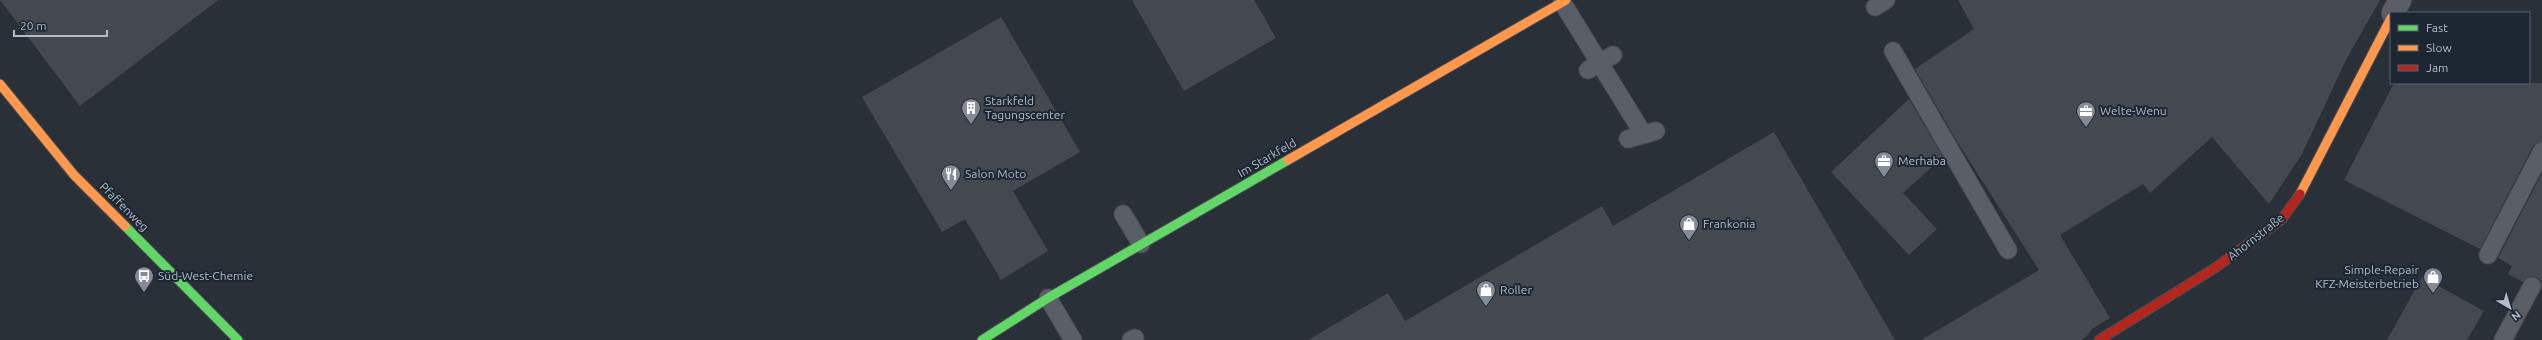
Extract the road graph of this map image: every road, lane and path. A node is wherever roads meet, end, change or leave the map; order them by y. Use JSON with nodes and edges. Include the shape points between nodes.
{"nodes":[{"id":1,"x":2400,"y":0,"type":"edge"},
{"id":2,"x":1564,"y":1,"type":"edge"},
{"id":3,"x":2394,"y":12,"type":"edge"},
{"id":4,"x":2390,"y":20,"type":"edge"},
{"id":5,"x":1893,"y":51,"type":"dead end"},
{"id":6,"x":0,"y":84,"type":"edge"},
{"id":7,"x":1643,"y":135,"type":"dead end"},
{"id":8,"x":2542,"y":151,"type":"edge"},
{"id":9,"x":1123,"y":214,"type":"dead end"},
{"id":10,"x":1141,"y":244,"type":"junction"},
{"id":11,"x":2008,"y":250,"type":"dead end"},
{"id":12,"x":2488,"y":255,"type":"dead end"},
{"id":13,"x":2532,"y":286,"type":"dead end"},
{"id":14,"x":1048,"y":298,"type":"junction"},
{"id":15,"x":238,"y":340,"type":"edge"},
{"id":16,"x":982,"y":340,"type":"edge"},
{"id":17,"x":1073,"y":340,"type":"edge"},
{"id":18,"x":2099,"y":340,"type":"edge"},
{"id":19,"x":2503,"y":340,"type":"edge"}],
"edges":[{"from":1,"to":3,"type":"street"},
{"from":2,"to":7,"type":"lane"},
{"from":2,"to":10,"type":"street","name":"Im Starkfeld"},
{"from":4,"to":18,"type":"street","name":"Ahornstraße","via":[[2307,185],[2282,219],[2215,268]]},
{"from":5,"to":11,"type":"lane"},
{"from":6,"to":15,"type":"street","name":"Pfaffenweg","via":[[74,175]]},
{"from":8,"to":12,"type":"lane"},
{"from":9,"to":10,"type":"lane"},
{"from":10,"to":14,"type":"street","name":"Im Starkfeld"},
{"from":13,"to":19,"type":"lane"},
{"from":14,"to":16,"type":"street","name":"Im Starkfeld"},
{"from":14,"to":17,"type":"lane"}]}
